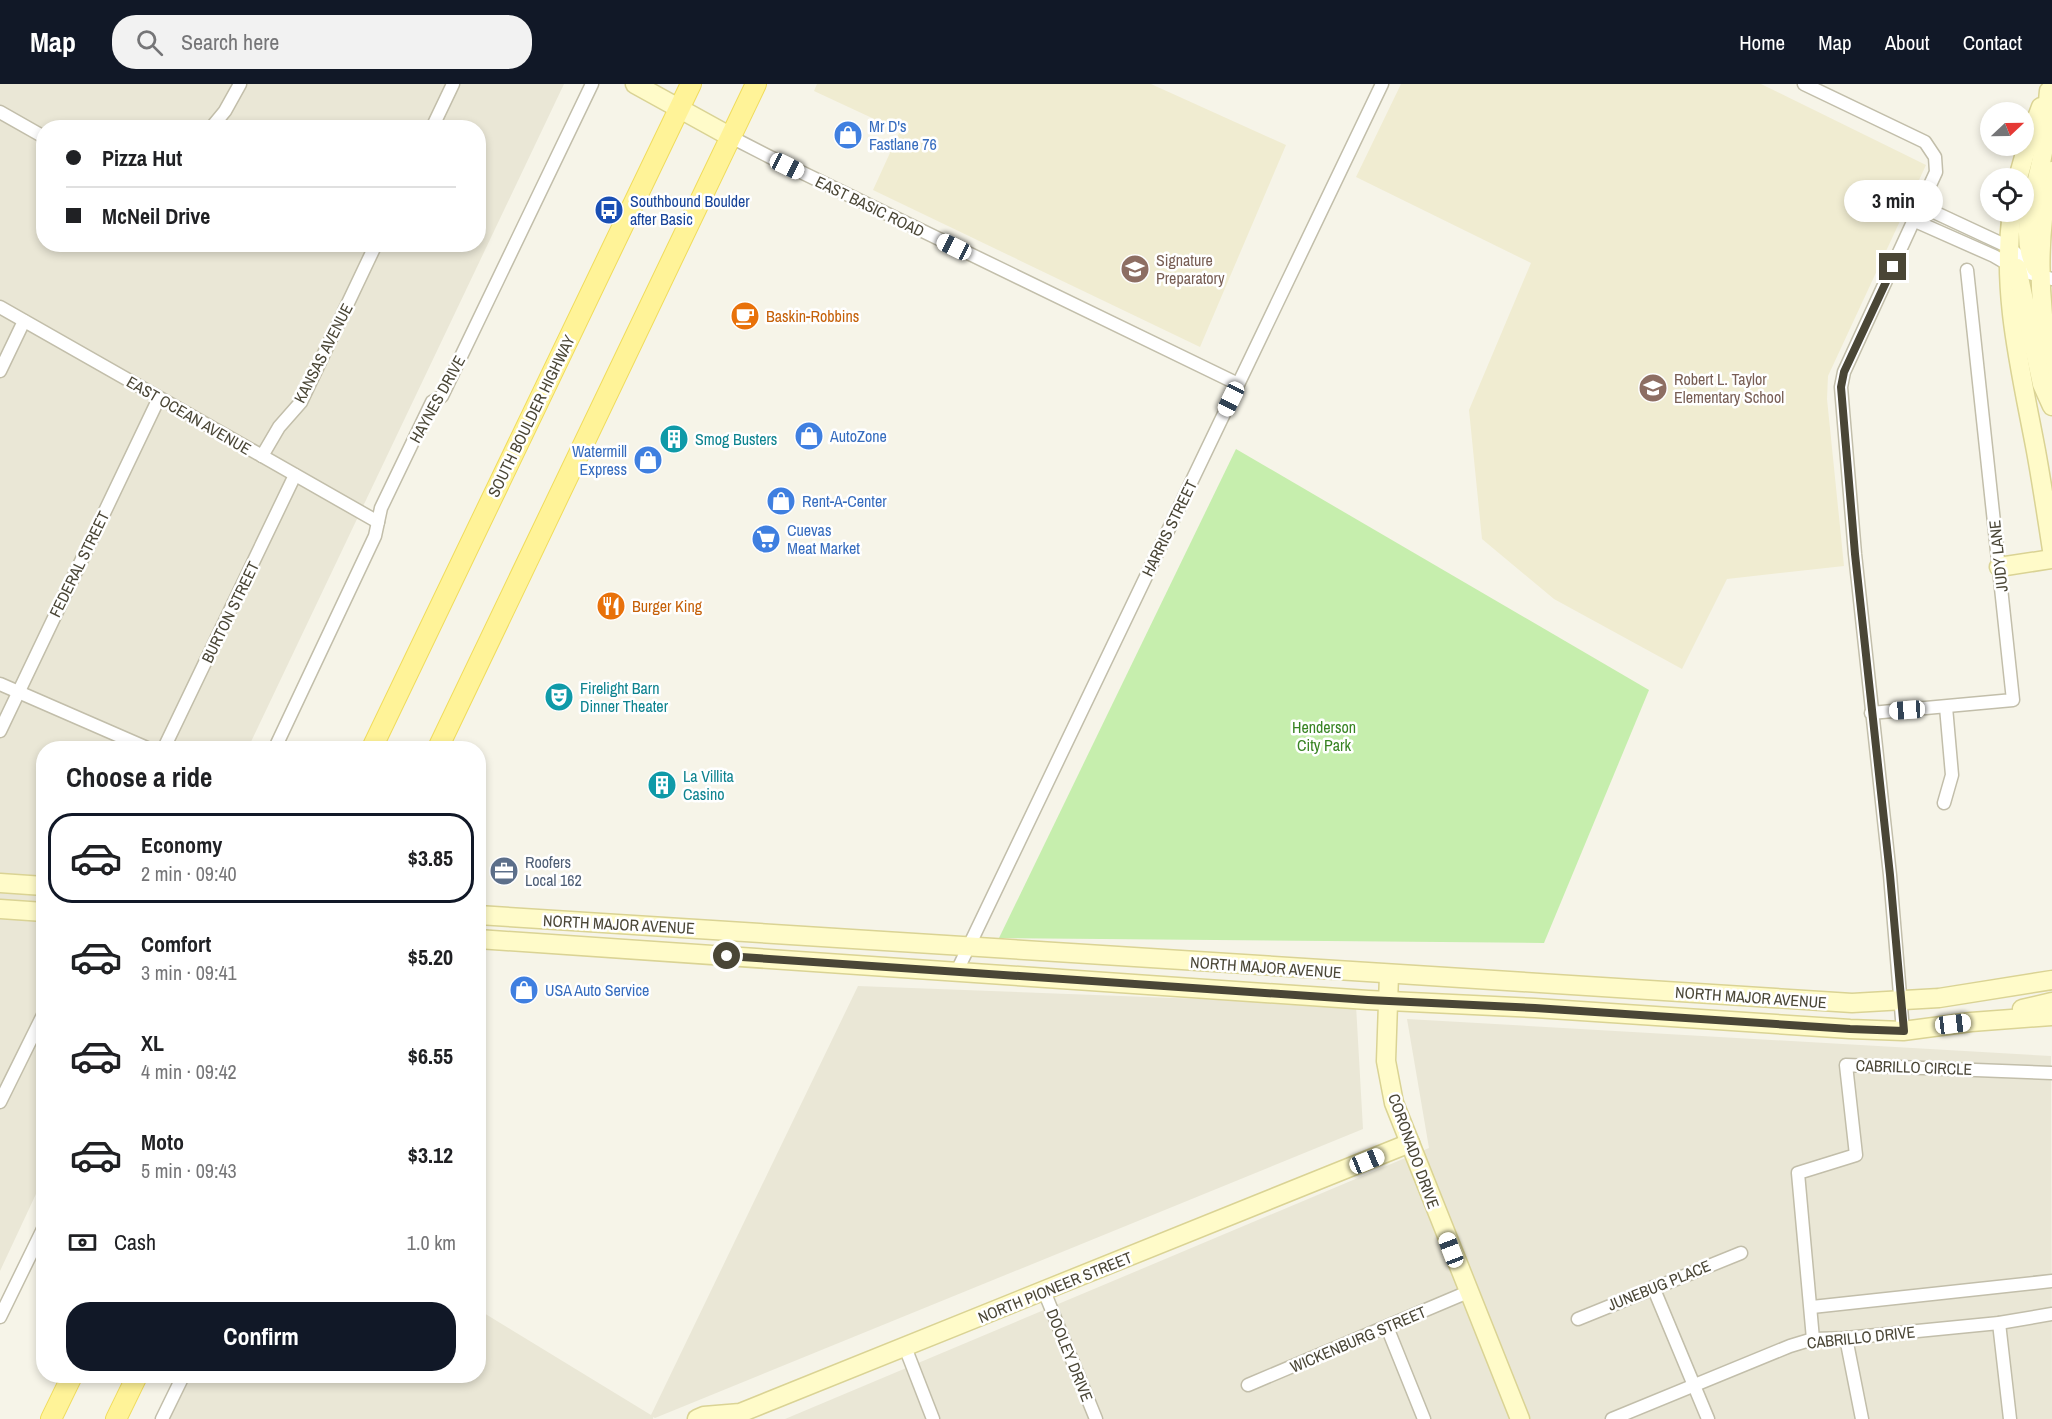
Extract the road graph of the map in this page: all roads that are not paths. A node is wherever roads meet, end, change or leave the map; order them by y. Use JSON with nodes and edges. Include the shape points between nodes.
{"nodes":[{"id":1,"x":240,"y":84,"type":"edge"},
{"id":2,"x":453,"y":84,"type":"edge"},
{"id":3,"x":592,"y":84,"type":"edge"},
{"id":4,"x":635,"y":84,"type":"edge"},
{"id":5,"x":691,"y":84,"type":"edge"},
{"id":6,"x":756,"y":84,"type":"edge"},
{"id":7,"x":1382,"y":84,"type":"edge"},
{"id":8,"x":1804,"y":84,"type":"edge"},
{"id":9,"x":2050,"y":87,"type":"edge"},
{"id":10,"x":679,"y":108,"type":"junction"},
{"id":11,"x":0,"y":112,"type":"edge"},
{"id":12,"x":218,"y":120,"type":"edge"},
{"id":13,"x":436,"y":120,"type":"edge"},
{"id":14,"x":36,"y":132,"type":"edge"},
{"id":15,"x":731,"y":137,"type":"junction"},
{"id":16,"x":2021,"y":168,"type":"edge"},
{"id":17,"x":2052,"y":171,"type":"edge"},
{"id":18,"x":1921,"y":206,"type":"junction"},
{"id":19,"x":1915,"y":221,"type":"junction"},
{"id":20,"x":2012,"y":222,"type":"edge"},
{"id":21,"x":372,"y":252,"type":"edge"},
{"id":22,"x":2012,"y":261,"type":"junction"},
{"id":23,"x":1967,"y":270,"type":"dead end"},
{"id":24,"x":2046,"y":278,"type":"edge"},
{"id":25,"x":0,"y":308,"type":"edge"},
{"id":26,"x":24,"y":321,"type":"junction"},
{"id":27,"x":0,"y":371,"type":"edge"},
{"id":28,"x":2052,"y":376,"type":"edge"},
{"id":29,"x":1238,"y":384,"type":"junction"},
{"id":30,"x":159,"y":398,"type":"junction"},
{"id":31,"x":2052,"y":406,"type":"edge"},
{"id":32,"x":262,"y":456,"type":"junction"},
{"id":33,"x":295,"y":475,"type":"junction"},
{"id":34,"x":378,"y":522,"type":"junction"},
{"id":35,"x":2052,"y":550,"type":"edge"},
{"id":36,"x":2052,"y":559,"type":"edge"},
{"id":37,"x":1999,"y":567,"type":"junction"},
{"id":38,"x":0,"y":684,"type":"edge"},
{"id":39,"x":18,"y":692,"type":"junction"},
{"id":40,"x":1946,"y":707,"type":"junction"},
{"id":41,"x":1871,"y":713,"type":"junction"},
{"id":42,"x":0,"y":730,"type":"edge"},
{"id":43,"x":131,"y":741,"type":"edge"},
{"id":44,"x":167,"y":741,"type":"edge"},
{"id":45,"x":278,"y":741,"type":"edge"},
{"id":46,"x":375,"y":741,"type":"edge"},
{"id":47,"x":441,"y":741,"type":"edge"},
{"id":48,"x":1944,"y":803,"type":"dead end"},
{"id":49,"x":0,"y":883,"type":"edge"},
{"id":50,"x":36,"y":885,"type":"edge"},
{"id":51,"x":0,"y":909,"type":"edge"},
{"id":52,"x":36,"y":911,"type":"edge"},
{"id":53,"x":486,"y":915,"type":"edge"},
{"id":54,"x":688,"y":928,"type":"junction"},
{"id":55,"x":839,"y":938,"type":"junction"},
{"id":56,"x":486,"y":940,"type":"edge"},
{"id":57,"x":968,"y":946,"type":"junction"},
{"id":58,"x":685,"y":953,"type":"junction"},
{"id":59,"x":1103,"y":955,"type":"junction"},
{"id":60,"x":1123,"y":957,"type":"junction"},
{"id":61,"x":837,"y":963,"type":"junction"},
{"id":62,"x":957,"y":971,"type":"junction"},
{"id":63,"x":1389,"y":975,"type":"junction"},
{"id":64,"x":1101,"y":981,"type":"junction"},
{"id":65,"x":2052,"y":981,"type":"edge"},
{"id":66,"x":1121,"y":982,"type":"junction"},
{"id":67,"x":1549,"y":984,"type":"junction"},
{"id":68,"x":1388,"y":1001,"type":"junction"},
{"id":69,"x":1902,"y":1002,"type":"junction"},
{"id":70,"x":2052,"y":1002,"type":"edge"},
{"id":71,"x":1543,"y":1009,"type":"junction"},
{"id":72,"x":2052,"y":1016,"type":"edge"},
{"id":73,"x":1971,"y":1022,"type":"junction"},
{"id":74,"x":36,"y":1029,"type":"edge"},
{"id":75,"x":1904,"y":1031,"type":"junction"},
{"id":76,"x":2052,"y":1073,"type":"edge"},
{"id":77,"x":0,"y":1102,"type":"edge"},
{"id":78,"x":1410,"y":1143,"type":"junction"},
{"id":79,"x":36,"y":1243,"type":"edge"},
{"id":80,"x":1741,"y":1253,"type":"dead end"},
{"id":81,"x":2052,"y":1281,"type":"edge"},
{"id":82,"x":1653,"y":1287,"type":"junction"},
{"id":83,"x":1044,"y":1291,"type":"junction"},
{"id":84,"x":1468,"y":1292,"type":"junction"},
{"id":85,"x":1812,"y":1307,"type":"junction"},
{"id":86,"x":2052,"y":1314,"type":"edge"},
{"id":87,"x":0,"y":1317,"type":"edge"},
{"id":88,"x":1578,"y":1318,"type":"dead end"},
{"id":89,"x":1999,"y":1323,"type":"junction"},
{"id":90,"x":1387,"y":1327,"type":"junction"},
{"id":91,"x":1846,"y":1338,"type":"junction"},
{"id":92,"x":1813,"y":1339,"type":"junction"},
{"id":93,"x":905,"y":1347,"type":"junction"},
{"id":94,"x":69,"y":1383,"type":"edge"},
{"id":95,"x":134,"y":1383,"type":"edge"},
{"id":96,"x":180,"y":1383,"type":"edge"},
{"id":97,"x":1248,"y":1385,"type":"dead end"},
{"id":98,"x":1693,"y":1385,"type":"junction"},
{"id":99,"x":702,"y":1418,"type":"edge"},
{"id":100,"x":51,"y":1419,"type":"edge"},
{"id":101,"x":116,"y":1419,"type":"edge"},
{"id":102,"x":162,"y":1419,"type":"edge"},
{"id":103,"x":933,"y":1419,"type":"edge"},
{"id":104,"x":1096,"y":1419,"type":"edge"},
{"id":105,"x":1424,"y":1419,"type":"edge"},
{"id":106,"x":1520,"y":1419,"type":"edge"},
{"id":107,"x":1612,"y":1419,"type":"edge"},
{"id":108,"x":1708,"y":1419,"type":"edge"},
{"id":109,"x":1862,"y":1419,"type":"edge"},
{"id":110,"x":2010,"y":1419,"type":"edge"}],
"edges":[{"from":1,"to":12,"type":"street"},
{"from":2,"to":13,"type":"street"},
{"from":3,"to":34,"type":"street","name":"HAYNES DRIVE","via":[[442,396],[432,402],[381,508]]},
{"from":4,"to":10,"type":"street","name":"EAST BASIC ROAD"},
{"from":5,"to":10,"type":"main road","name":"SOUTH BOULDER HIGHWAY"},
{"from":6,"to":15,"type":"main road"},
{"from":7,"to":29,"type":"street","name":"HARRIS STREET"},
{"from":8,"to":18,"type":"street","via":[[1925,142],[1935,157],[1936,172]]},
{"from":9,"to":16,"type":"street"},
{"from":9,"to":24,"type":"street","via":[[2027,245],[2029,255]]},
{"from":10,"to":15,"type":"street","name":"EAST BASIC ROAD"},
{"from":10,"to":46,"type":"main road","name":"SOUTH BOULDER HIGHWAY"},
{"from":11,"to":14,"type":"street"},
{"from":15,"to":29,"type":"street","name":"EAST BASIC ROAD"},
{"from":15,"to":47,"type":"main road"},
{"from":17,"to":24,"type":"street","via":[[2043,218]]},
{"from":18,"to":19,"type":"street"},
{"from":18,"to":22,"type":"street"},
{"from":19,"to":22,"type":"street"},
{"from":19,"to":41,"type":"street","via":[[1844,372],[1841,387]]},
{"from":20,"to":22,"type":"street"},
{"from":21,"to":32,"type":"street","name":"KANSAS AVENUE","via":[[300,402]]},
{"from":22,"to":24,"type":"street"},
{"from":22,"to":24,"type":"street"},
{"from":22,"to":31,"type":"street","via":[[2042,384]]},
{"from":22,"to":35,"type":"street","via":[[2016,351]]},
{"from":23,"to":37,"type":"street","name":"JUDY LANE"},
{"from":24,"to":28,"type":"street","via":[[2043,325]]},
{"from":25,"to":26,"type":"street","name":"EAST OCEAN AVENUE"},
{"from":26,"to":27,"type":"street"},
{"from":26,"to":30,"type":"street","name":"EAST OCEAN AVENUE"},
{"from":29,"to":57,"type":"street","name":"HARRIS STREET"},
{"from":30,"to":32,"type":"street","name":"EAST OCEAN AVENUE"},
{"from":30,"to":39,"type":"street","name":"FEDERAL STREET"},
{"from":32,"to":33,"type":"street","name":"EAST OCEAN AVENUE"},
{"from":33,"to":34,"type":"street","name":"EAST OCEAN AVENUE"},
{"from":33,"to":44,"type":"street","name":"BURTON STREET"},
{"from":34,"to":45,"type":"street","name":"HAYNES DRIVE","via":[[375,536]]},
{"from":36,"to":37,"type":"street"},
{"from":37,"to":40,"type":"street","name":"JUDY LANE","via":[[2013,700]]},
{"from":38,"to":39,"type":"street"},
{"from":39,"to":42,"type":"street","name":"FEDERAL STREET"},
{"from":39,"to":43,"type":"street"},
{"from":40,"to":41,"type":"street","name":"JUDY LANE"},
{"from":40,"to":48,"type":"street","via":[[1952,775]]},
{"from":41,"to":69,"type":"street"},
{"from":49,"to":50,"type":"street"},
{"from":51,"to":52,"type":"street"},
{"from":53,"to":54,"type":"street","name":"NORTH MAJOR AVENUE"},
{"from":54,"to":55,"type":"street","name":"NORTH MAJOR AVENUE"},
{"from":54,"to":58,"type":"street"},
{"from":55,"to":57,"type":"street","name":"NORTH MAJOR AVENUE"},
{"from":55,"to":61,"type":"street"},
{"from":56,"to":58,"type":"street","name":"NORTH MAJOR AVENUE"},
{"from":57,"to":59,"type":"street","name":"NORTH MAJOR AVENUE"},
{"from":57,"to":62,"type":"street","name":"HARRIS STREET"},
{"from":58,"to":61,"type":"street","name":"NORTH MAJOR AVENUE"},
{"from":59,"to":60,"type":"street","name":"NORTH MAJOR AVENUE"},
{"from":59,"to":64,"type":"street"},
{"from":60,"to":63,"type":"street","name":"NORTH MAJOR AVENUE"},
{"from":60,"to":66,"type":"street"},
{"from":61,"to":62,"type":"street","name":"NORTH MAJOR AVENUE"},
{"from":62,"to":64,"type":"street","name":"NORTH MAJOR AVENUE"},
{"from":63,"to":67,"type":"street","name":"NORTH MAJOR AVENUE"},
{"from":63,"to":68,"type":"street","name":"CORONADO DRIVE"},
{"from":64,"to":66,"type":"street","name":"NORTH MAJOR AVENUE"},
{"from":65,"to":69,"type":"street","name":"NORTH MAJOR AVENUE"},
{"from":66,"to":68,"type":"street","name":"NORTH MAJOR AVENUE"},
{"from":67,"to":69,"type":"street","name":"NORTH MAJOR AVENUE","via":[[1852,1004]]},
{"from":67,"to":71,"type":"street"},
{"from":68,"to":71,"type":"street","name":"NORTH MAJOR AVENUE"},
{"from":68,"to":78,"type":"street","name":"CORONADO DRIVE","via":[[1386,1061],[1394,1103]]},
{"from":69,"to":75,"type":"street"},
{"from":70,"to":73,"type":"street"},
{"from":71,"to":75,"type":"street","name":"NORTH MAJOR AVENUE"},
{"from":72,"to":73,"type":"street","name":"NORTH MAJOR AVENUE"},
{"from":73,"to":75,"type":"street","name":"NORTH MAJOR AVENUE"},
{"from":74,"to":77,"type":"street"},
{"from":76,"to":85,"type":"street","name":"CABRILLO CIRCLE","via":[[1846,1065],[1856,1155],[1798,1173]]},
{"from":78,"to":83,"type":"street","name":"NORTH PIONEER STREET"},
{"from":78,"to":84,"type":"street","name":"CORONADO DRIVE"},
{"from":79,"to":87,"type":"street"},
{"from":80,"to":82,"type":"street","name":"JUNEBUG PLACE"},
{"from":81,"to":85,"type":"street"},
{"from":82,"to":88,"type":"street","name":"JUNEBUG PLACE"},
{"from":82,"to":98,"type":"street"},
{"from":83,"to":93,"type":"street","name":"NORTH PIONEER STREET"},
{"from":83,"to":104,"type":"street","name":"DOOLEY DRIVE"},
{"from":84,"to":90,"type":"street","name":"WICKENBURG STREET"},
{"from":84,"to":106,"type":"street","name":"CORONADO DRIVE"},
{"from":85,"to":92,"type":"street","name":"CABRILLO CIRCLE"},
{"from":86,"to":89,"type":"street","name":"CABRILLO DRIVE"},
{"from":89,"to":91,"type":"street","name":"CABRILLO DRIVE"},
{"from":89,"to":110,"type":"street"},
{"from":90,"to":97,"type":"street","name":"WICKENBURG STREET"},
{"from":90,"to":105,"type":"street"},
{"from":91,"to":92,"type":"street","name":"CABRILLO DRIVE"},
{"from":91,"to":109,"type":"street"},
{"from":92,"to":98,"type":"street","name":"CABRILLO DRIVE"},
{"from":93,"to":99,"type":"street","name":"NORTH PIONEER STREET","via":[[740,1413]]},
{"from":93,"to":103,"type":"street"},
{"from":94,"to":100,"type":"main road"},
{"from":95,"to":101,"type":"main road"},
{"from":96,"to":102,"type":"street"},
{"from":98,"to":107,"type":"street","name":"CABRILLO DRIVE"},
{"from":98,"to":108,"type":"street"}]}
